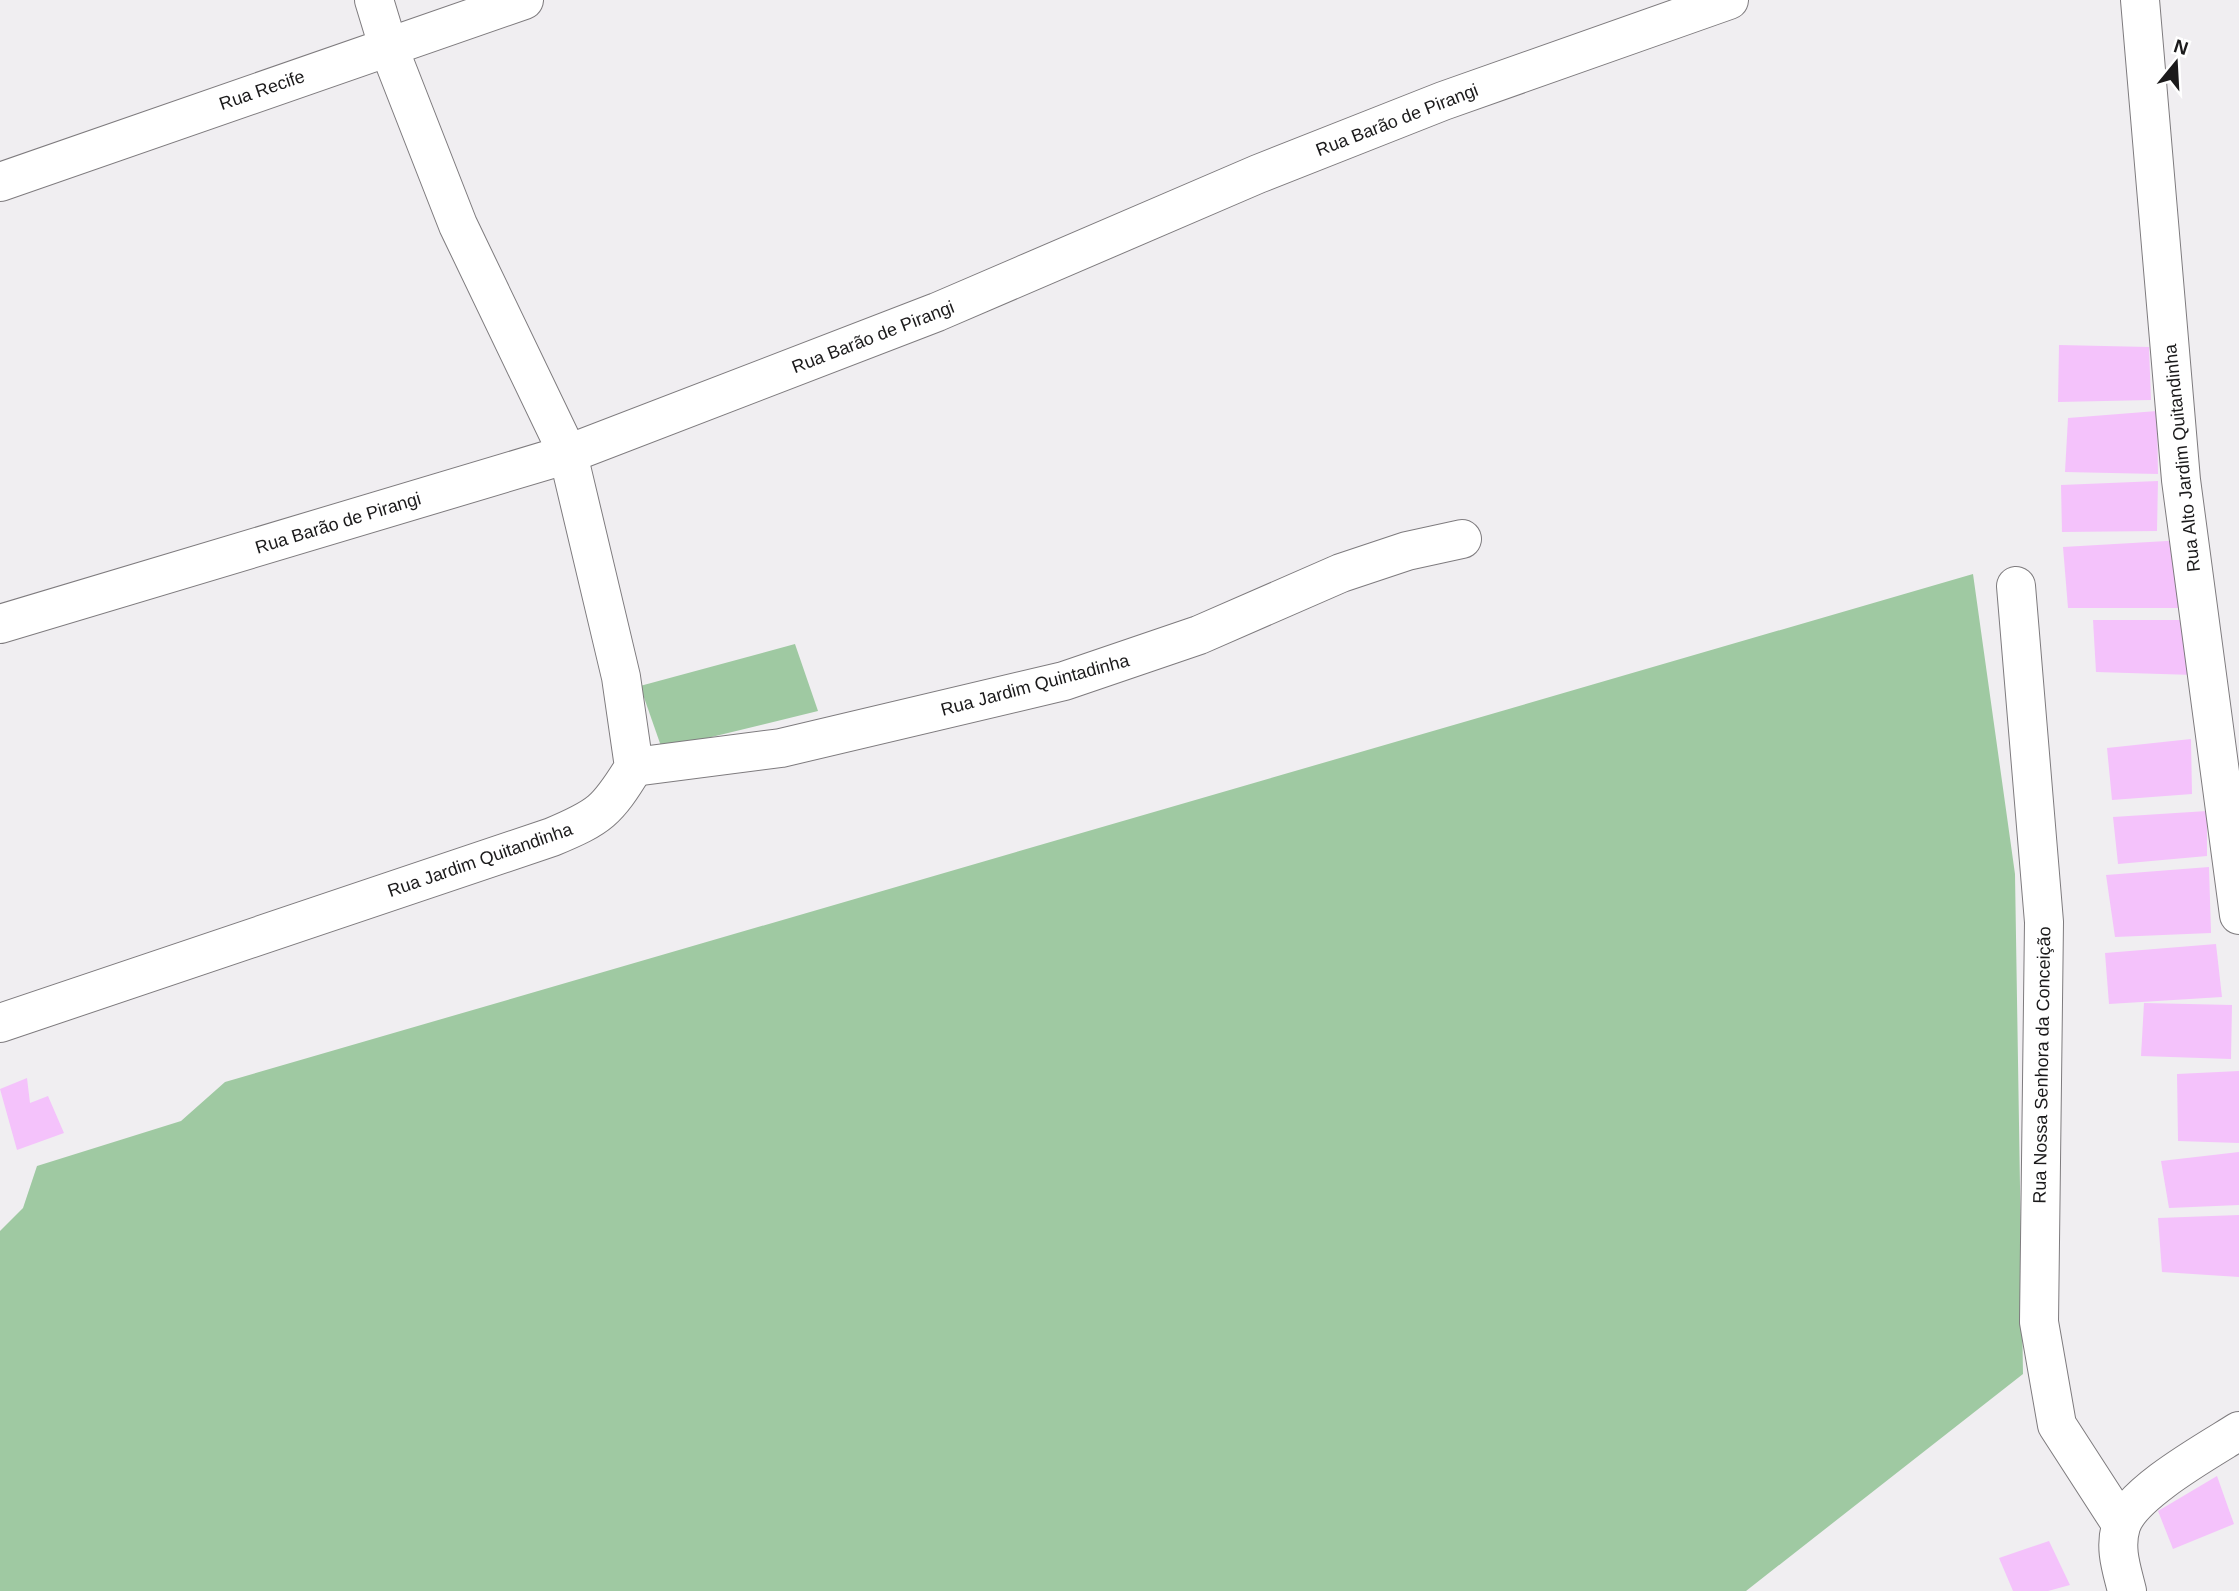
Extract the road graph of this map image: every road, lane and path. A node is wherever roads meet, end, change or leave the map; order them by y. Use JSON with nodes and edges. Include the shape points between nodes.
{"nodes":[{"id":1,"x":374,"y":0,"type":"edge"},
{"id":2,"x":523,"y":0,"type":"edge"},
{"id":3,"x":1729,"y":0,"type":"edge"},
{"id":4,"x":2140,"y":0,"type":"edge"},
{"id":5,"x":388,"y":46,"type":"junction"},
{"id":6,"x":0,"y":182,"type":"edge"},
{"id":7,"x":568,"y":454,"type":"junction"},
{"id":8,"x":1462,"y":540,"type":"dead end"},
{"id":9,"x":2016,"y":586,"type":"dead end"},
{"id":10,"x":0,"y":624,"type":"edge"},
{"id":11,"x":634,"y":767,"type":"junction"},
{"id":12,"x":2239,"y":915,"type":"edge"},
{"id":13,"x":0,"y":1023,"type":"edge"},
{"id":14,"x":2239,"y":1431,"type":"edge"},
{"id":15,"x":2121,"y":1524,"type":"junction"},
{"id":16,"x":2127,"y":1591,"type":"edge"}],
"edges":[{"from":1,"to":5,"type":"street"},
{"from":2,"to":5,"type":"street","name":"Rua Recife"},
{"from":3,"to":7,"type":"street","name":"Rua Barão de Pirangi","via":[[1418,111],[1258,174],[937,312]]},
{"from":4,"to":12,"type":"street","name":"Rua Alto Jardim Quitandinha","via":[[2181,480]]},
{"from":5,"to":6,"type":"street","name":"Rua Recife"},
{"from":5,"to":7,"type":"street","via":[[458,225]]},
{"from":7,"to":10,"type":"street","name":"Rua Barão de Pirangi"},
{"from":7,"to":11,"type":"street","via":[[621,677]]},
{"from":8,"to":11,"type":"street","name":"Rua Jardim Quintadinha","via":[[1407,551],[1341,573],[1199,635],[1064,681],[781,747]]},
{"from":9,"to":15,"type":"street","name":"Rua Nossa Senhora da Conceição","via":[[2044,922],[2039,1322],[2057,1425]]},
{"from":11,"to":13,"type":"street","name":"Rua Jardim Quitandinha","via":[[612,804],[586,823],[552,837]]},
{"from":14,"to":15,"type":"street","via":[[2143,1495]]},
{"from":15,"to":16,"type":"street","via":[[2118,1554]]}]}
